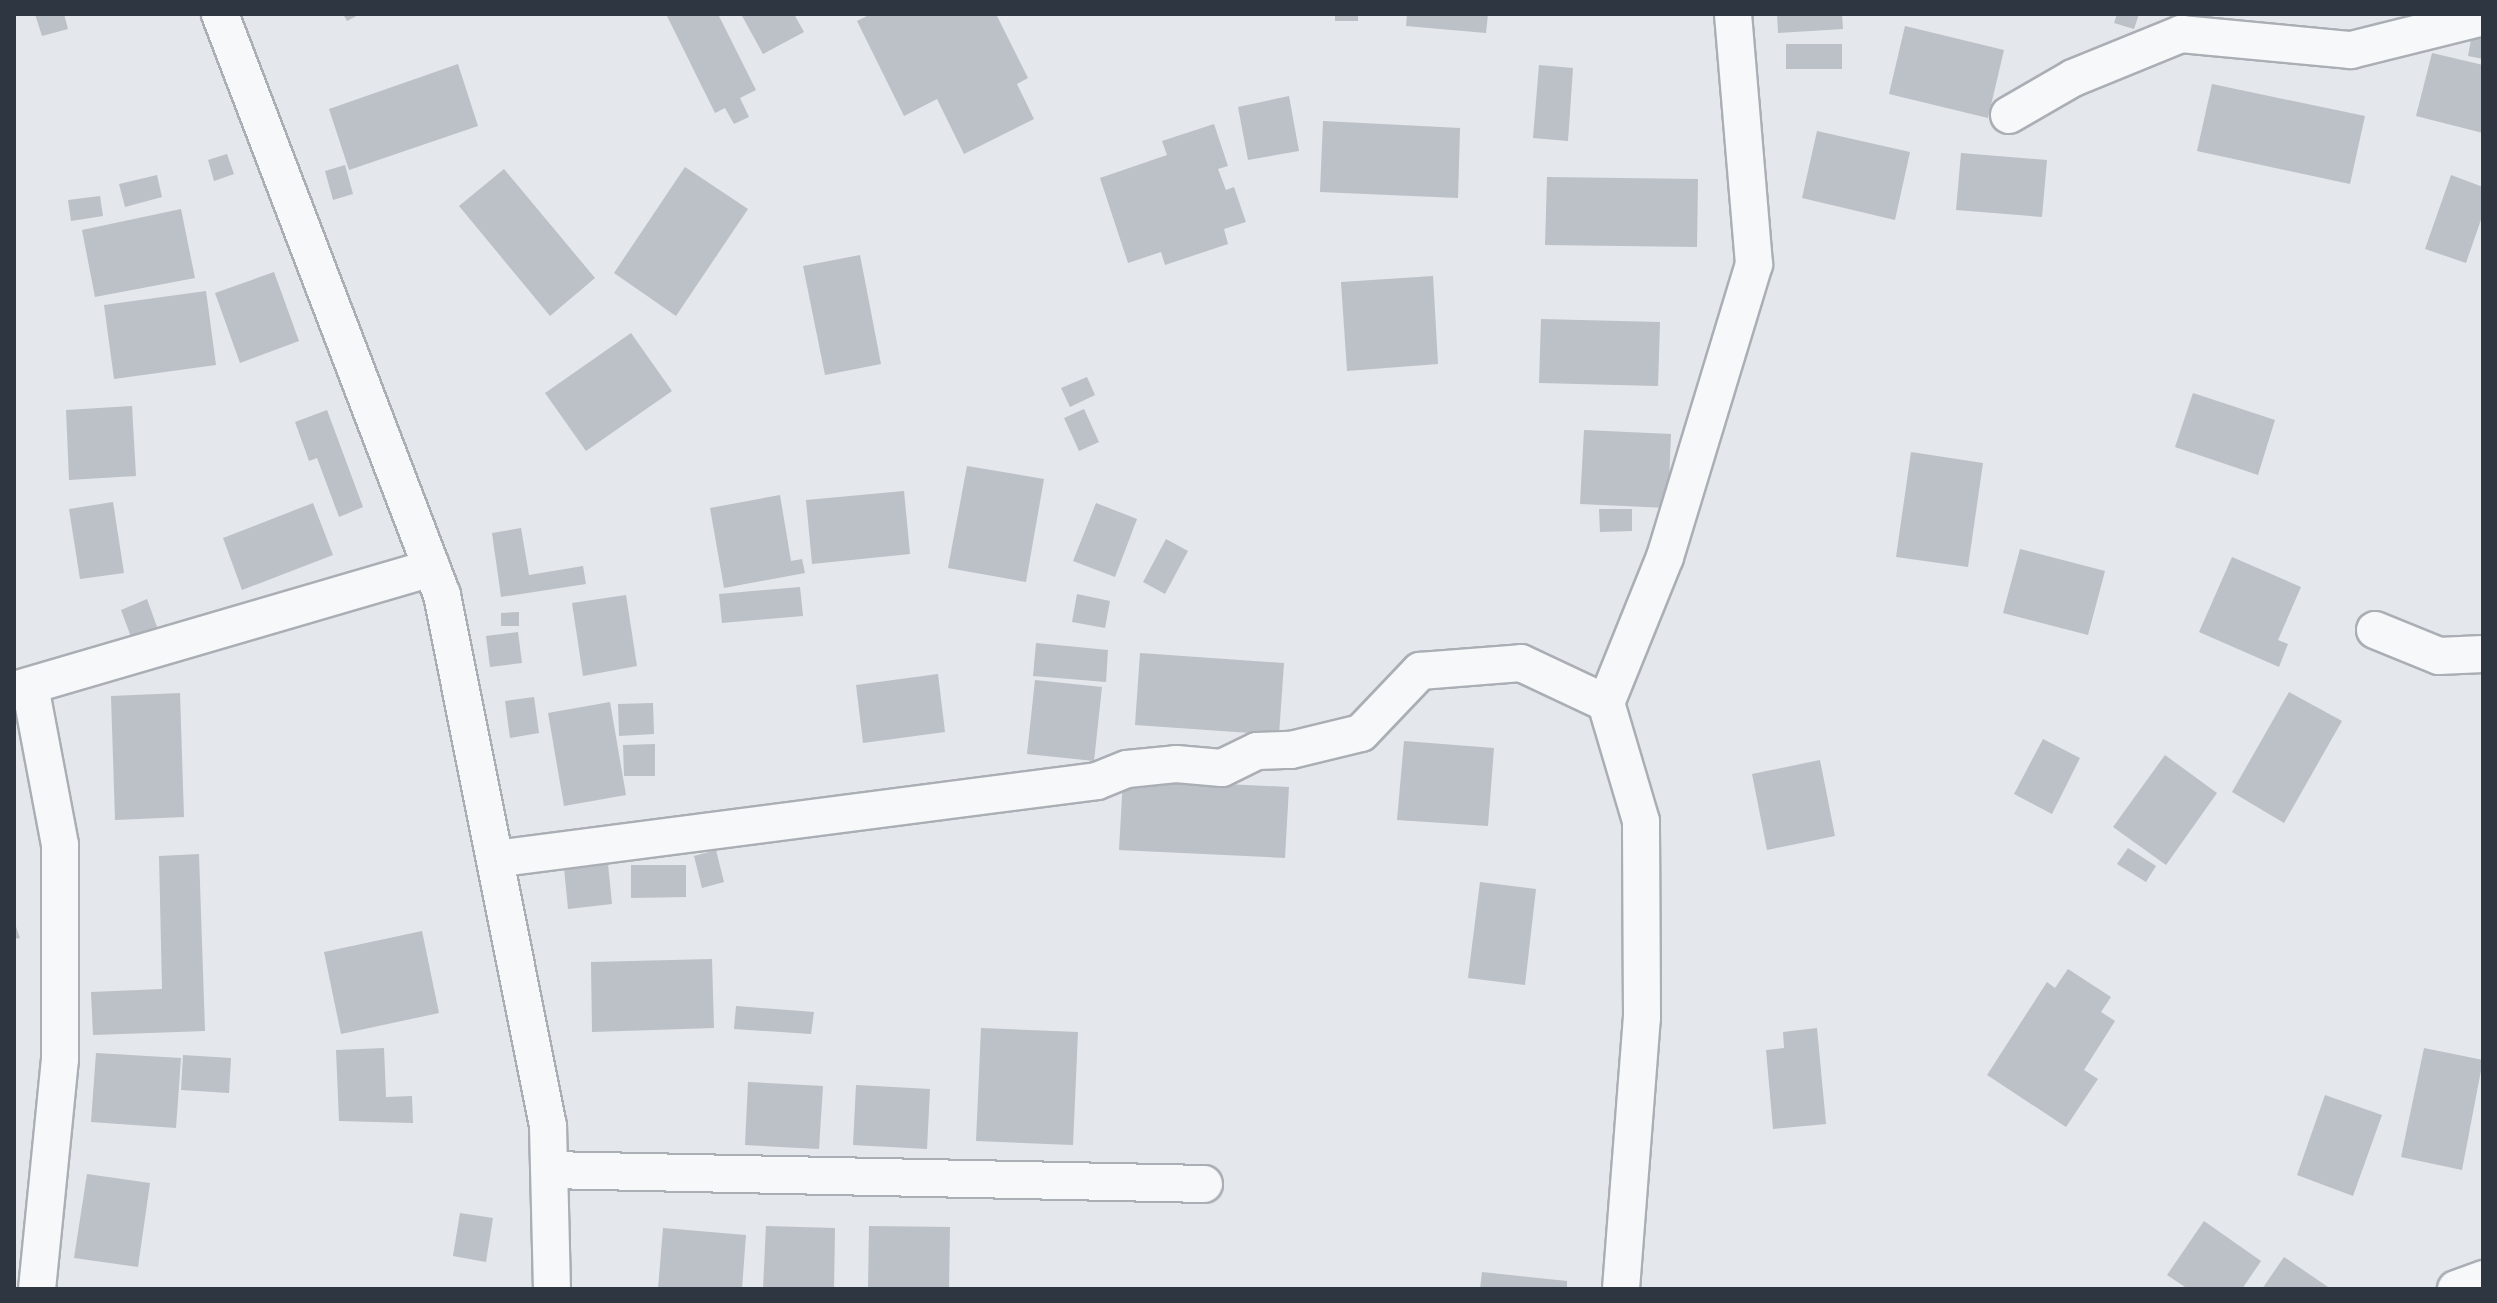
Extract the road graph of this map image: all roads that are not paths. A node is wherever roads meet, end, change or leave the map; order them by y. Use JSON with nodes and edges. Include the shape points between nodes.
{"nodes":[{"id":1,"x":220,"y":14,"type":"edge"},
{"id":2,"x":1733,"y":14,"type":"edge"},
{"id":3,"x":2483,"y":17,"type":"edge"},
{"id":4,"x":2009,"y":115,"type":"dead end"},
{"id":5,"x":432,"y":568,"type":"junction"},
{"id":6,"x":2375,"y":630,"type":"dead end"},
{"id":7,"x":2483,"y":654,"type":"edge"},
{"id":8,"x":22,"y":688,"type":"edge"},
{"id":9,"x":1606,"y":703,"type":"junction"},
{"id":10,"x":495,"y":859,"type":"junction"},
{"id":11,"x":549,"y":1170,"type":"junction"},
{"id":12,"x":1204,"y":1184,"type":"dead end"},
{"id":13,"x":2483,"y":1279,"type":"edge"},
{"id":14,"x":37,"y":1289,"type":"edge"},
{"id":15,"x":552,"y":1289,"type":"edge"},
{"id":16,"x":1621,"y":1289,"type":"edge"},
{"id":17,"x":2456,"y":1289,"type":"edge"}],
"edges":[{"from":1,"to":5,"type":"street"},
{"from":2,"to":9,"type":"street","via":[[1754,264],[1665,557]]},
{"from":3,"to":4,"type":"street","via":[[2351,50],[2181,34],[2073,78]]},
{"from":5,"to":8,"type":"street"},
{"from":5,"to":10,"type":"street","via":[[442,595]]},
{"from":6,"to":7,"type":"street","via":[[2439,656]]},
{"from":8,"to":14,"type":"street","via":[[60,845],[60,1059]]},
{"from":9,"to":10,"type":"street","via":[[1521,663],[1420,671],[1361,733],[1291,750],[1257,751],[1222,768],[1176,764],[1127,769],[1082,783]]},
{"from":9,"to":16,"type":"street","via":[[1641,821],[1642,1018]]},
{"from":10,"to":11,"type":"street","via":[[548,1126]]},
{"from":11,"to":12,"type":"street"},
{"from":11,"to":15,"type":"street"},
{"from":13,"to":17,"type":"street"}]}
